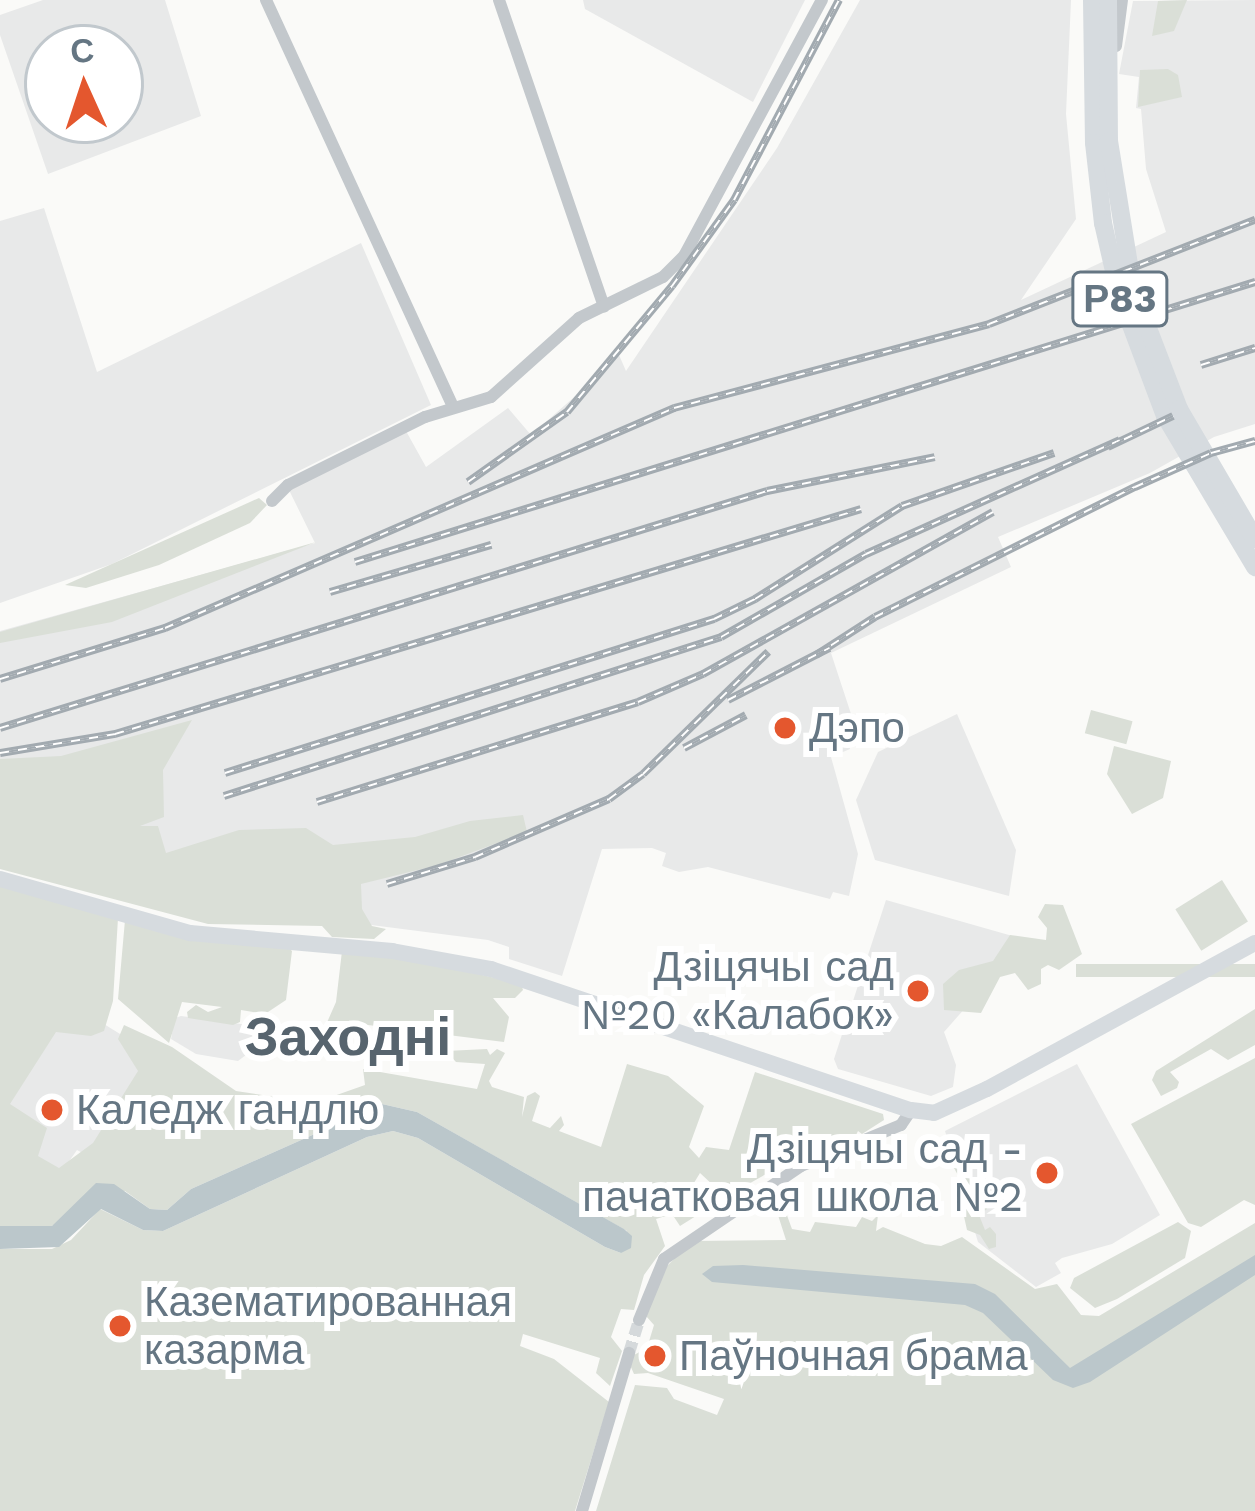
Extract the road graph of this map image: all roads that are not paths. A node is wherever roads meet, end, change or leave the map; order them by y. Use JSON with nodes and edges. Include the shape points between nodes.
{"nodes":[{"id":1,"x":266,"y":0,"type":"edge"},
{"id":2,"x":499,"y":0,"type":"edge"},
{"id":3,"x":822,"y":0,"type":"edge"},
{"id":4,"x":1092,"y":0,"type":"edge"},
{"id":5,"x":1108,"y":0,"type":"edge"},
{"id":6,"x":1122,"y":0,"type":"edge"},
{"id":7,"x":1103,"y":168,"type":"dead end"},
{"id":8,"x":604,"y":306,"type":"junction"},
{"id":9,"x":452,"y":405,"type":"junction"},
{"id":10,"x":272,"y":501,"type":"dead end"},
{"id":11,"x":1255,"y":539,"type":"edge"},
{"id":12,"x":1255,"y":567,"type":"edge"},
{"id":13,"x":0,"y":879,"type":"edge"},
{"id":14,"x":1254,"y":943,"type":"edge"},
{"id":15,"x":910,"y":1110,"type":"junction"},
{"id":16,"x":639,"y":1320,"type":"tunnel mouth"},
{"id":17,"x":629,"y":1353,"type":"tunnel mouth"},
{"id":18,"x":582,"y":1511,"type":"edge"}],
"edges":[{"from":1,"to":9,"type":"street"},
{"from":2,"to":8,"type":"street"},
{"from":3,"to":8,"type":"street","via":[[684,256],[663,278]]},
{"from":4,"to":12,"type":"highway","number":"Р83","via":[[1097,182],[1122,305],[1165,416]]},
{"from":5,"to":11,"type":"highway","number":"Р83","via":[[1109,141],[1133,289],[1179,409]]},
{"from":6,"to":7,"type":"street","via":[[1114,67],[1100,92]]},
{"from":8,"to":9,"type":"street","via":[[579,318],[491,397]]},
{"from":9,"to":10,"type":"street","via":[[287,485]]},
{"from":13,"to":15,"type":"main road","via":[[190,933],[392,951],[491,969]]},
{"from":14,"to":15,"type":"main road","via":[[973,1096],[934,1113]]},
{"from":15,"to":16,"type":"street","via":[[902,1125],[801,1166],[686,1242],[658,1268]]},
{"from":17,"to":18,"type":"street"}]}
